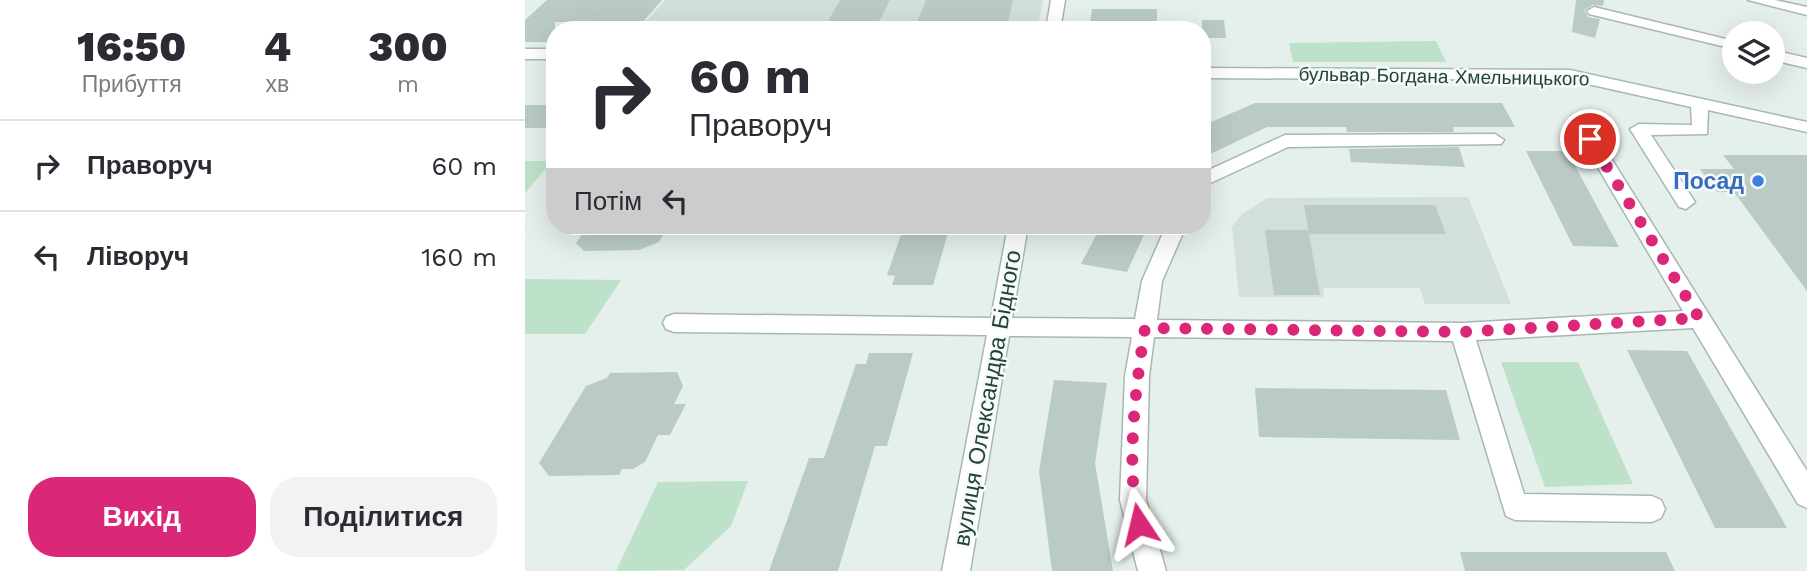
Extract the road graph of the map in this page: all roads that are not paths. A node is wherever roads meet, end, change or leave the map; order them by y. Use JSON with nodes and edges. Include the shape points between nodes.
{"nodes":[{"id":1,"x":1059,"y":0,"type":"edge"},
{"id":2,"x":1755,"y":0,"type":"edge"},
{"id":3,"x":1794,"y":0,"type":"edge"},
{"id":4,"x":1594,"y":11,"type":"dead end"},
{"id":5,"x":1807,"y":11,"type":"edge"},
{"id":6,"x":1055,"y":21,"type":"edge"},
{"id":7,"x":1722,"y":42,"type":"edge"},
{"id":8,"x":525,"y":54,"type":"edge"},
{"id":9,"x":546,"y":54,"type":"edge"},
{"id":10,"x":1785,"y":58,"type":"edge"},
{"id":11,"x":1807,"y":63,"type":"edge"},
{"id":12,"x":1211,"y":73,"type":"edge"},
{"id":13,"x":1699,"y":103,"type":"junction"},
{"id":14,"x":1807,"y":127,"type":"edge"},
{"id":15,"x":1590,"y":139,"type":"dead end"},
{"id":16,"x":1495,"y":140,"type":"dead end"},
{"id":17,"x":1211,"y":177,"type":"edge"},
{"id":18,"x":1686,"y":202,"type":"dead end"},
{"id":19,"x":1016,"y":235,"type":"edge"},
{"id":20,"x":1172,"y":235,"type":"edge"},
{"id":21,"x":1699,"y":318,"type":"junction"},
{"id":22,"x":674,"y":323,"type":"dead end"},
{"id":23,"x":1000,"y":326,"type":"junction"},
{"id":24,"x":1145,"y":328,"type":"junction"},
{"id":25,"x":1462,"y":332,"type":"junction"},
{"id":26,"x":1807,"y":495,"type":"edge"},
{"id":27,"x":1652,"y":509,"type":"dead end"},
{"id":28,"x":956,"y":571,"type":"edge"},
{"id":29,"x":1152,"y":571,"type":"edge"}],
"edges":[{"from":1,"to":6,"type":"street"},
{"from":2,"to":5,"type":"street"},
{"from":3,"to":5,"type":"street"},
{"from":4,"to":7,"type":"street"},
{"from":8,"to":9,"type":"street"},
{"from":10,"to":11,"type":"street"},
{"from":12,"to":13,"type":"street","name":"бульвар Богдана Хмельницького","via":[[1570,75]]},
{"from":13,"to":14,"type":"street","name":"бульвар Богдана Хмельницького"},
{"from":13,"to":18,"type":"street","via":[[1701,130],[1639,129]]},
{"from":15,"to":21,"type":"street"},
{"from":16,"to":17,"type":"street","via":[[1285,141]]},
{"from":19,"to":23,"type":"street","name":"вулиця Олександра Бідного"},
{"from":20,"to":24,"type":"street","via":[[1152,281]]},
{"from":21,"to":25,"type":"street"},
{"from":21,"to":26,"type":"street"},
{"from":22,"to":23,"type":"street"},
{"from":23,"to":24,"type":"street"},
{"from":23,"to":28,"type":"street","name":"вулиця Олександра Бідного"},
{"from":24,"to":25,"type":"street"},
{"from":24,"to":29,"type":"street","via":[[1137,376],[1133,500]]},
{"from":25,"to":27,"type":"street","via":[[1515,507]]}]}
